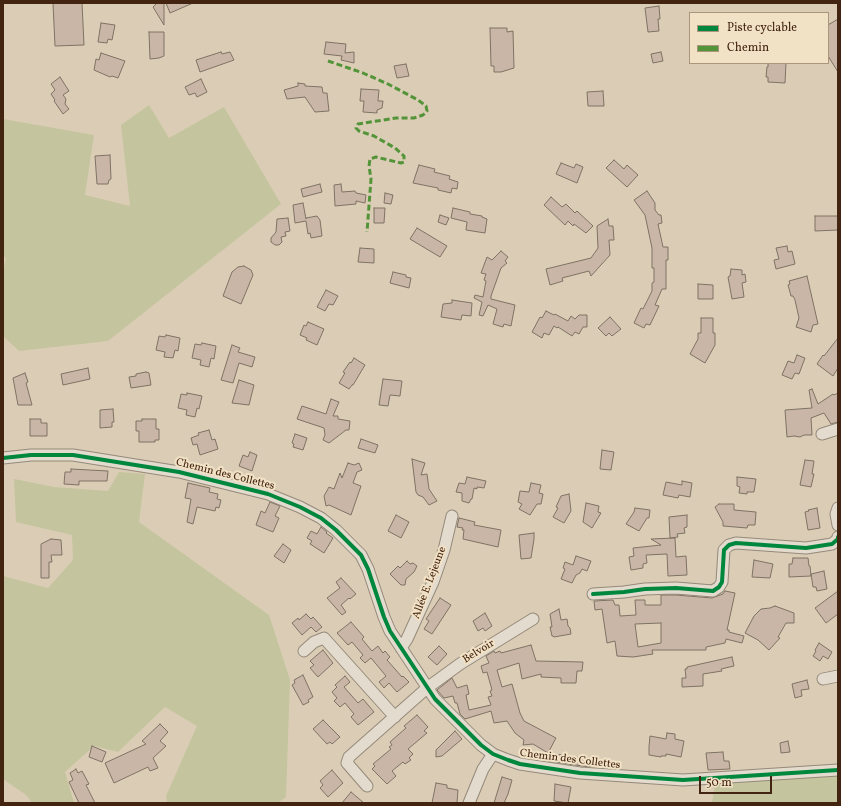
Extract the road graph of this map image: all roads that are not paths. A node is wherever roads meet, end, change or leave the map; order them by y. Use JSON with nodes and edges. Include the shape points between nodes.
{"nodes":[{"id":1,"x":838,"y":429,"type":"edge"},
{"id":2,"x":822,"y":434,"type":"dead end"},
{"id":3,"x":3,"y":458,"type":"edge"},
{"id":4,"x":838,"y":508,"type":"edge"},
{"id":5,"x":452,"y":516,"type":"dead end"},
{"id":6,"x":838,"y":525,"type":"edge"},
{"id":7,"x":838,"y":537,"type":"edge"},
{"id":8,"x":593,"y":594,"type":"dead end"},
{"id":9,"x":533,"y":619,"type":"dead end"},
{"id":10,"x":401,"y":648,"type":"junction"},
{"id":11,"x":304,"y":651,"type":"dead end"},
{"id":12,"x":838,"y":676,"type":"edge"},
{"id":13,"x":823,"y":679,"type":"dead end"},
{"id":14,"x":427,"y":688,"type":"junction"},
{"id":15,"x":395,"y":717,"type":"junction"},
{"id":16,"x":493,"y":754,"type":"junction"},
{"id":17,"x":838,"y":770,"type":"edge"},
{"id":18,"x":367,"y":786,"type":"dead end"},
{"id":19,"x":470,"y":803,"type":"edge"}],
"edges":[{"from":1,"to":2,"type":"street"},
{"from":3,"to":10,"type":"street","name":"Chemin des Collettes","via":[[73,455],[179,472],[268,494],[300,507],[336,530],[361,555],[390,631]]},
{"from":4,"to":6,"type":"street"},
{"from":5,"to":10,"type":"street","name":"Allée E. Lejeune","via":[[433,582]]},
{"from":7,"to":8,"type":"street","via":[[832,544],[806,548],[736,543],[729,545],[724,550],[722,582],[713,591],[676,588]]},
{"from":9,"to":14,"type":"street","name":"Belvoir","via":[[460,664]]},
{"from":10,"to":14,"type":"street","name":"Chemin des Collettes"},
{"from":11,"to":15,"type":"street","via":[[314,642],[324,638]]},
{"from":12,"to":13,"type":"street"},
{"from":14,"to":15,"type":"street"},
{"from":14,"to":16,"type":"street","name":"Chemin des Collettes","via":[[435,699]]},
{"from":15,"to":18,"type":"street","via":[[349,756],[347,763]]},
{"from":16,"to":17,"type":"street","name":"Chemin des Collettes","via":[[520,764],[573,772],[683,780]]},
{"from":16,"to":19,"type":"street","via":[[483,769]]}]}
